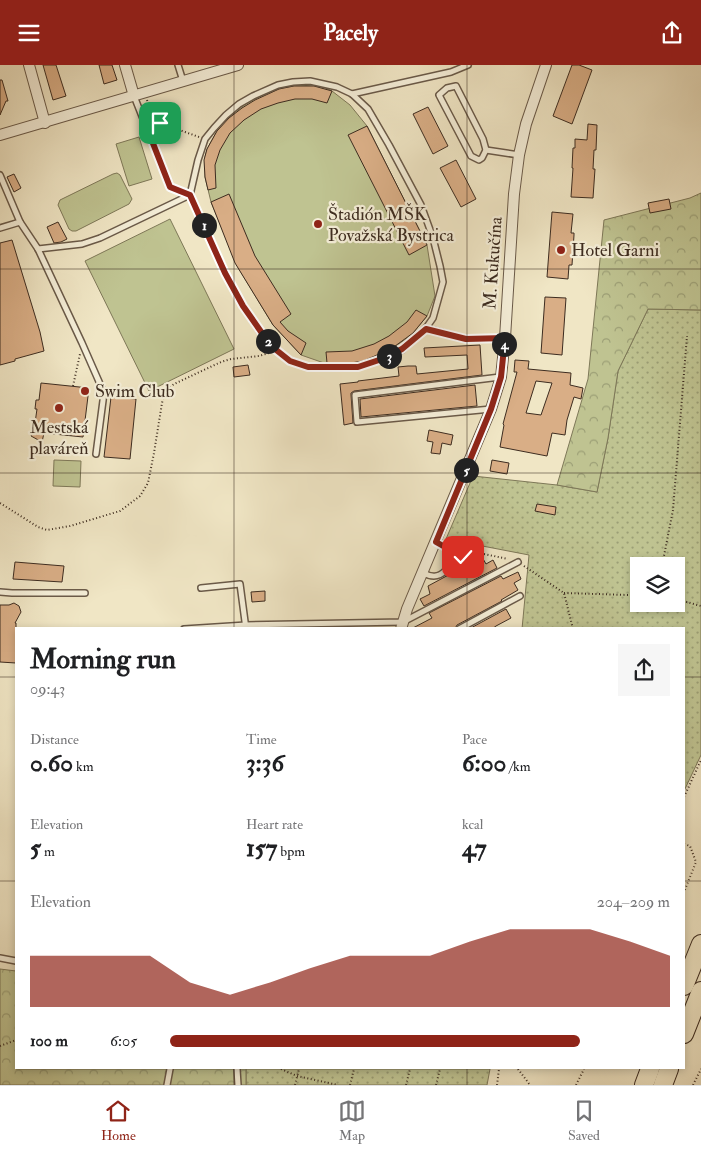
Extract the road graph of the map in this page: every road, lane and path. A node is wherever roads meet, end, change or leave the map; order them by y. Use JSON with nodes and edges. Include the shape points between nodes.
{"nodes":[{"id":1,"x":29,"y":65,"type":"edge"},
{"id":2,"x":125,"y":65,"type":"edge"},
{"id":3,"x":178,"y":65,"type":"edge"},
{"id":4,"x":238,"y":65,"type":"edge"},
{"id":5,"x":468,"y":65,"type":"edge"},
{"id":6,"x":546,"y":65,"type":"edge"},
{"id":7,"x":183,"y":81,"type":"junction"},
{"id":8,"x":352,"y":94,"type":"junction"},
{"id":9,"x":134,"y":96,"type":"junction"},
{"id":10,"x":147,"y":100,"type":"dead end"},
{"id":11,"x":149,"y":106,"type":"dead end"},
{"id":12,"x":45,"y":123,"type":"junction"},
{"id":13,"x":147,"y":128,"type":"junction"},
{"id":14,"x":0,"y":135,"type":"edge"},
{"id":15,"x":205,"y":139,"type":"junction"},
{"id":16,"x":486,"y":150,"type":"junction"},
{"id":17,"x":519,"y":155,"type":"junction"},
{"id":18,"x":0,"y":175,"type":"edge"},
{"id":19,"x":190,"y":195,"type":"junction"},
{"id":20,"x":20,"y":222,"type":"junction"},
{"id":21,"x":0,"y":228,"type":"edge"},
{"id":22,"x":38,"y":249,"type":"junction"},
{"id":23,"x":426,"y":329,"type":"junction"},
{"id":24,"x":687,"y":336,"type":"dead end"},
{"id":25,"x":505,"y":338,"type":"junction"},
{"id":26,"x":82,"y":343,"type":"junction"},
{"id":27,"x":275,"y":349,"type":"junction"},
{"id":28,"x":501,"y":377,"type":"junction"},
{"id":29,"x":73,"y":386,"type":"dead end"},
{"id":30,"x":491,"y":409,"type":"junction"},
{"id":31,"x":96,"y":455,"type":"dead end"},
{"id":32,"x":0,"y":503,"type":"edge"},
{"id":33,"x":436,"y":542,"type":"junction"},
{"id":34,"x":477,"y":552,"type":"junction"},
{"id":35,"x":664,"y":557,"type":"edge"},
{"id":36,"x":518,"y":562,"type":"junction"},
{"id":37,"x":423,"y":573,"type":"junction"},
{"id":38,"x":201,"y":588,"type":"dead end"},
{"id":39,"x":0,"y":592,"type":"edge"},
{"id":40,"x":85,"y":593,"type":"dead end"},
{"id":41,"x":564,"y":593,"type":"junction"},
{"id":42,"x":630,"y":594,"type":"edge"},
{"id":43,"x":520,"y":596,"type":"dead end"},
{"id":44,"x":685,"y":602,"type":"edge"},
{"id":45,"x":701,"y":606,"type":"edge"},
{"id":46,"x":402,"y":625,"type":"edge"},
{"id":47,"x":297,"y":626,"type":"edge"},
{"id":48,"x":246,"y":627,"type":"edge"},
{"id":49,"x":462,"y":627,"type":"edge"},
{"id":50,"x":572,"y":627,"type":"edge"},
{"id":51,"x":701,"y":760,"type":"edge"},
{"id":52,"x":685,"y":795,"type":"edge"},
{"id":53,"x":685,"y":844,"type":"edge"},
{"id":54,"x":685,"y":890,"type":"edge"},
{"id":55,"x":701,"y":943,"type":"edge"},
{"id":56,"x":0,"y":958,"type":"edge"},
{"id":57,"x":15,"y":961,"type":"edge"},
{"id":58,"x":685,"y":983,"type":"edge"},
{"id":59,"x":701,"y":991,"type":"edge"},
{"id":60,"x":685,"y":1031,"type":"edge"},
{"id":61,"x":15,"y":1040,"type":"edge"},
{"id":62,"x":0,"y":1046,"type":"edge"},
{"id":63,"x":170,"y":1069,"type":"edge"},
{"id":64,"x":237,"y":1069,"type":"edge"},
{"id":65,"x":282,"y":1069,"type":"edge"},
{"id":66,"x":299,"y":1069,"type":"edge"},
{"id":67,"x":354,"y":1069,"type":"edge"},
{"id":68,"x":410,"y":1069,"type":"edge"},
{"id":69,"x":440,"y":1069,"type":"edge"},
{"id":70,"x":500,"y":1069,"type":"edge"},
{"id":71,"x":518,"y":1069,"type":"edge"},
{"id":72,"x":584,"y":1069,"type":"edge"},
{"id":73,"x":650,"y":1069,"type":"edge"},
{"id":74,"x":669,"y":1069,"type":"edge"},
{"id":75,"x":701,"y":1069,"type":"edge"},
{"id":76,"x":297,"y":1076,"type":"junction"},
{"id":77,"x":167,"y":1085,"type":"edge"},
{"id":78,"x":238,"y":1085,"type":"edge"},
{"id":79,"x":295,"y":1085,"type":"edge"},
{"id":80,"x":338,"y":1085,"type":"edge"},
{"id":81,"x":350,"y":1085,"type":"edge"},
{"id":82,"x":406,"y":1085,"type":"edge"},
{"id":83,"x":436,"y":1085,"type":"edge"},
{"id":84,"x":497,"y":1085,"type":"edge"},
{"id":85,"x":530,"y":1085,"type":"edge"},
{"id":86,"x":576,"y":1085,"type":"edge"},
{"id":87,"x":644,"y":1085,"type":"edge"},
{"id":88,"x":663,"y":1085,"type":"edge"},
{"id":89,"x":692,"y":1085,"type":"edge"}],
"edges":[{"from":1,"to":12,"type":"street"},
{"from":2,"to":9,"type":"street"},
{"from":3,"to":7,"type":"lane"},
{"from":4,"to":7,"type":"street"},
{"from":5,"to":8,"type":"lane","via":[[451,72]]},
{"from":6,"to":17,"type":"street","name":"M. Kukučína"},
{"from":7,"to":9,"type":"street"},
{"from":8,"to":15,"type":"lane","via":[[310,81],[278,85],[239,105]]},
{"from":8,"to":23,"type":"lane","via":[[368,109],[389,145],[421,205],[433,238],[443,282],[433,318]]},
{"from":9,"to":12,"type":"street"},
{"from":9,"to":13,"type":"lane"},
{"from":10,"to":11,"type":"path"},
{"from":12,"to":14,"type":"street"},
{"from":13,"to":15,"type":"path","via":[[160,123]]},
{"from":13,"to":19,"type":"lane","via":[[170,187]]},
{"from":15,"to":19,"type":"lane"},
{"from":16,"to":16,"type":"lane","via":[[456,86],[447,88],[439,95],[471,156],[479,160]]},
{"from":16,"to":17,"type":"lane"},
{"from":17,"to":25,"type":"street","name":"M. Kukučína"},
{"from":18,"to":20,"type":"lane"},
{"from":19,"to":22,"type":"lane","via":[[100,238],[82,244]]},
{"from":19,"to":27,"type":"lane","via":[[243,306]]},
{"from":20,"to":21,"type":"lane"},
{"from":20,"to":22,"type":"lane"},
{"from":22,"to":26,"type":"lane"},
{"from":23,"to":25,"type":"lane","via":[[466,339]]},
{"from":23,"to":27,"type":"lane","via":[[402,349],[358,367],[308,367],[290,361]]},
{"from":24,"to":35,"type":"path","via":[[673,509]]},
{"from":25,"to":28,"type":"street","name":"M. Kukučína"},
{"from":26,"to":29,"type":"path"},
{"from":26,"to":31,"type":"lane","via":[[104,393]]},
{"from":27,"to":32,"type":"path","via":[[259,356],[221,362],[169,388],[162,403],[148,483],[140,496],[120,511],[47,529],[38,527]]},
{"from":28,"to":30,"type":"street","name":"M. Kukučína"},
{"from":28,"to":30,"type":"lane","via":[[355,395],[357,422]]},
{"from":30,"to":33,"type":"street","name":"M. Kukučína"},
{"from":33,"to":34,"type":"path","via":[[445,547]]},
{"from":33,"to":37,"type":"street","name":"M. Kukučína"},
{"from":34,"to":36,"type":"path"},
{"from":34,"to":37,"type":"lane","via":[[456,561],[438,575],[432,577]]},
{"from":36,"to":41,"type":"path"},
{"from":36,"to":46,"type":"lane"},
{"from":37,"to":46,"type":"street","name":"M. Kukučína"},
{"from":38,"to":48,"type":"lane","via":[[240,584]]},
{"from":39,"to":40,"type":"lane"},
{"from":41,"to":42,"type":"path"},
{"from":41,"to":50,"type":"path"},
{"from":43,"to":49,"type":"lane"},
{"from":44,"to":45,"type":"path"},
{"from":46,"to":47,"type":"lane"},
{"from":47,"to":48,"type":"lane"},
{"from":51,"to":52,"type":"path"},
{"from":53,"to":54,"type":"path","via":[[690,846],[696,862]]},
{"from":55,"to":58,"type":"highway"},
{"from":56,"to":57,"type":"lane"},
{"from":59,"to":60,"type":"highway"},
{"from":61,"to":62,"type":"path"},
{"from":63,"to":77,"type":"lane"},
{"from":64,"to":78,"type":"lane"},
{"from":65,"to":76,"type":"path"},
{"from":66,"to":76,"type":"path"},
{"from":67,"to":81,"type":"path"},
{"from":68,"to":82,"type":"path"},
{"from":69,"to":83,"type":"path"},
{"from":70,"to":84,"type":"path"},
{"from":71,"to":85,"type":"path"},
{"from":72,"to":86,"type":"path"},
{"from":73,"to":87,"type":"highway"},
{"from":74,"to":88,"type":"highway"},
{"from":75,"to":89,"type":"path"},
{"from":76,"to":79,"type":"path"},
{"from":76,"to":80,"type":"path"}]}
